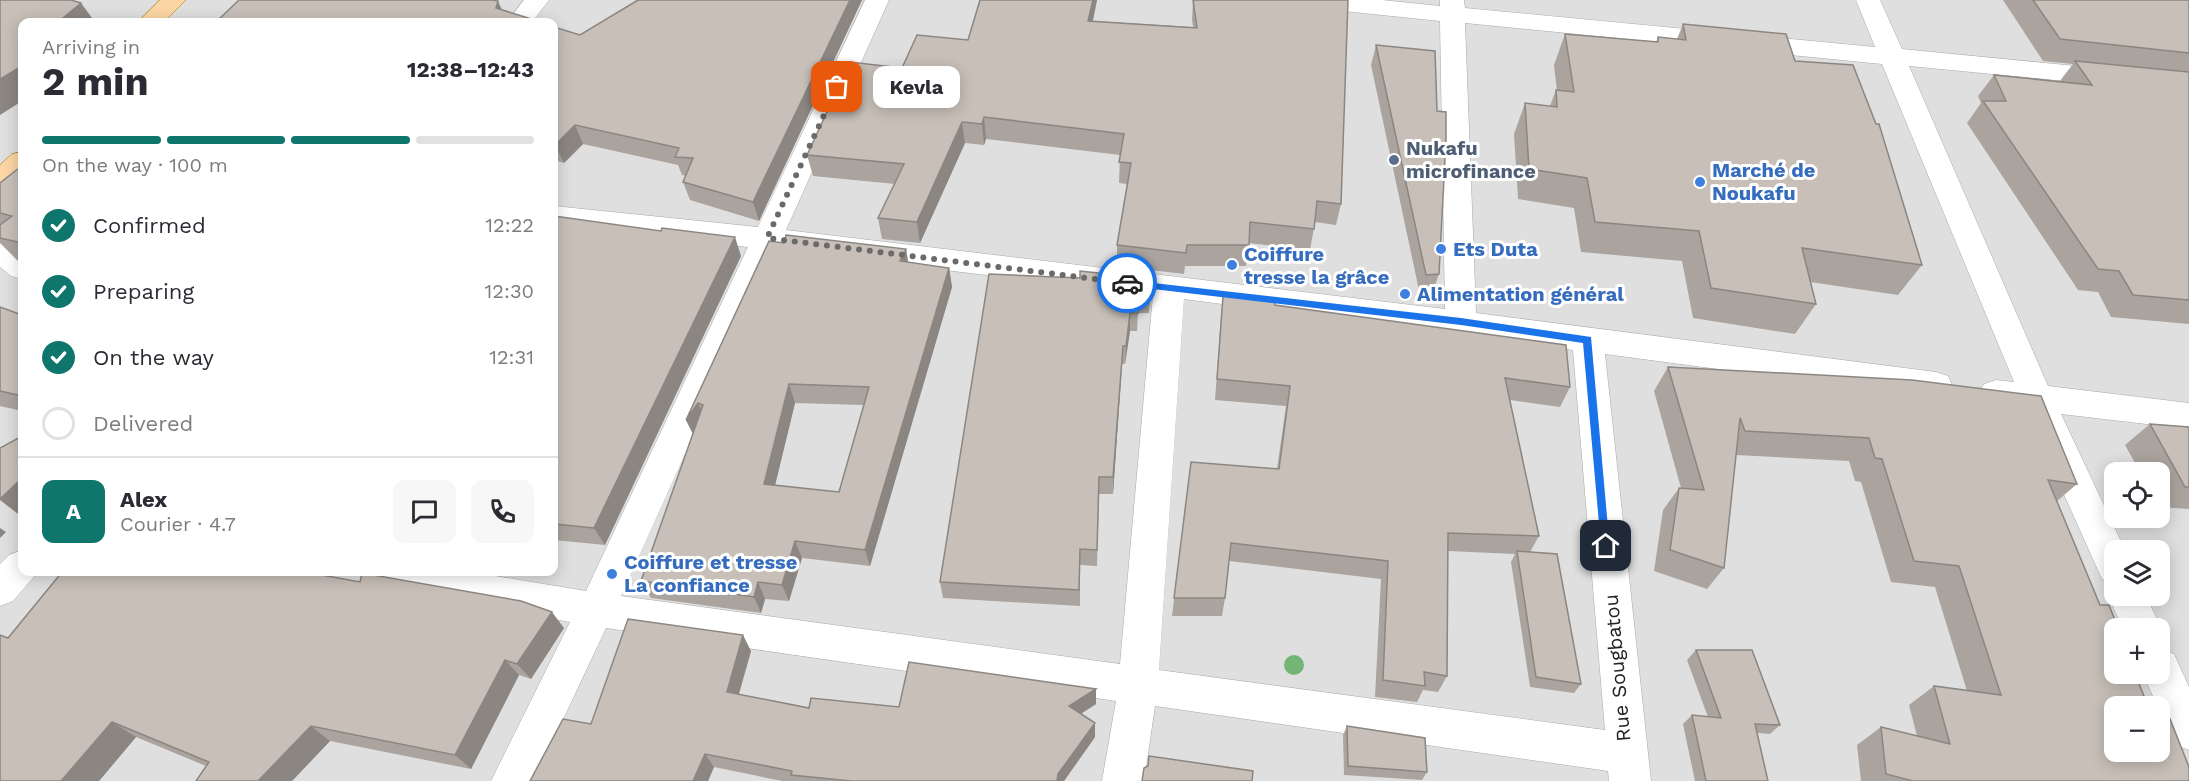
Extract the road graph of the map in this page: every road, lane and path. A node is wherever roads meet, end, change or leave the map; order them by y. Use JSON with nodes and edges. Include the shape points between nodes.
{"nodes":[{"id":1,"x":174,"y":0,"type":"edge"},
{"id":2,"x":196,"y":0,"type":"edge"},
{"id":3,"x":537,"y":0,"type":"edge"},
{"id":4,"x":877,"y":0,"type":"edge"},
{"id":5,"x":1304,"y":0,"type":"edge"},
{"id":6,"x":1868,"y":0,"type":"edge"},
{"id":7,"x":1452,"y":7,"type":"edge"},
{"id":8,"x":154,"y":18,"type":"edge"},
{"id":9,"x":176,"y":18,"type":"edge"},
{"id":10,"x":522,"y":18,"type":"edge"},
{"id":11,"x":1893,"y":57,"type":"junction"},
{"id":12,"x":2189,"y":85,"type":"edge"},
{"id":13,"x":18,"y":150,"type":"edge"},
{"id":14,"x":13,"y":166,"type":"edge"},
{"id":15,"x":558,"y":216,"type":"edge"},
{"id":16,"x":767,"y":238,"type":"junction"},
{"id":17,"x":0,"y":251,"type":"edge"},
{"id":18,"x":18,"y":264,"type":"edge"},
{"id":19,"x":1169,"y":288,"type":"junction"},
{"id":20,"x":1461,"y":321,"type":"junction"},
{"id":21,"x":1588,"y":340,"type":"junction"},
{"id":22,"x":2037,"y":398,"type":"junction"},
{"id":23,"x":2189,"y":416,"type":"edge"},
{"id":24,"x":2104,"y":544,"type":"edge"},
{"id":25,"x":18,"y":570,"type":"edge"},
{"id":26,"x":403,"y":576,"type":"edge"},
{"id":27,"x":0,"y":590,"type":"edge"},
{"id":28,"x":596,"y":610,"type":"junction"},
{"id":29,"x":2168,"y":684,"type":"edge"},
{"id":30,"x":1138,"y":687,"type":"junction"},
{"id":31,"x":2189,"y":731,"type":"edge"},
{"id":32,"x":1627,"y":767,"type":"edge"},
{"id":33,"x":512,"y":781,"type":"edge"},
{"id":34,"x":1123,"y":781,"type":"edge"}],
"edges":[{"from":1,"to":8,"type":"main road"},
{"from":2,"to":9,"type":"main road"},
{"from":3,"to":10,"type":"street"},
{"from":4,"to":16,"type":"street"},
{"from":5,"to":7,"type":"street"},
{"from":6,"to":11,"type":"street"},
{"from":7,"to":11,"type":"street"},
{"from":7,"to":20,"type":"street"},
{"from":11,"to":12,"type":"street"},
{"from":11,"to":22,"type":"street"},
{"from":13,"to":14,"type":"main road"},
{"from":15,"to":16,"type":"street"},
{"from":16,"to":19,"type":"street"},
{"from":16,"to":28,"type":"street"},
{"from":17,"to":18,"type":"street"},
{"from":19,"to":20,"type":"street"},
{"from":19,"to":30,"type":"street"},
{"from":20,"to":21,"type":"street"},
{"from":21,"to":22,"type":"street"},
{"from":21,"to":32,"type":"street","name":"Rue Sougbatou"},
{"from":22,"to":23,"type":"street"},
{"from":22,"to":24,"type":"street"},
{"from":25,"to":27,"type":"street"},
{"from":26,"to":28,"type":"street"},
{"from":28,"to":30,"type":"street"},
{"from":28,"to":33,"type":"street"},
{"from":29,"to":31,"type":"street"},
{"from":30,"to":32,"type":"street"},
{"from":30,"to":34,"type":"street"}]}
